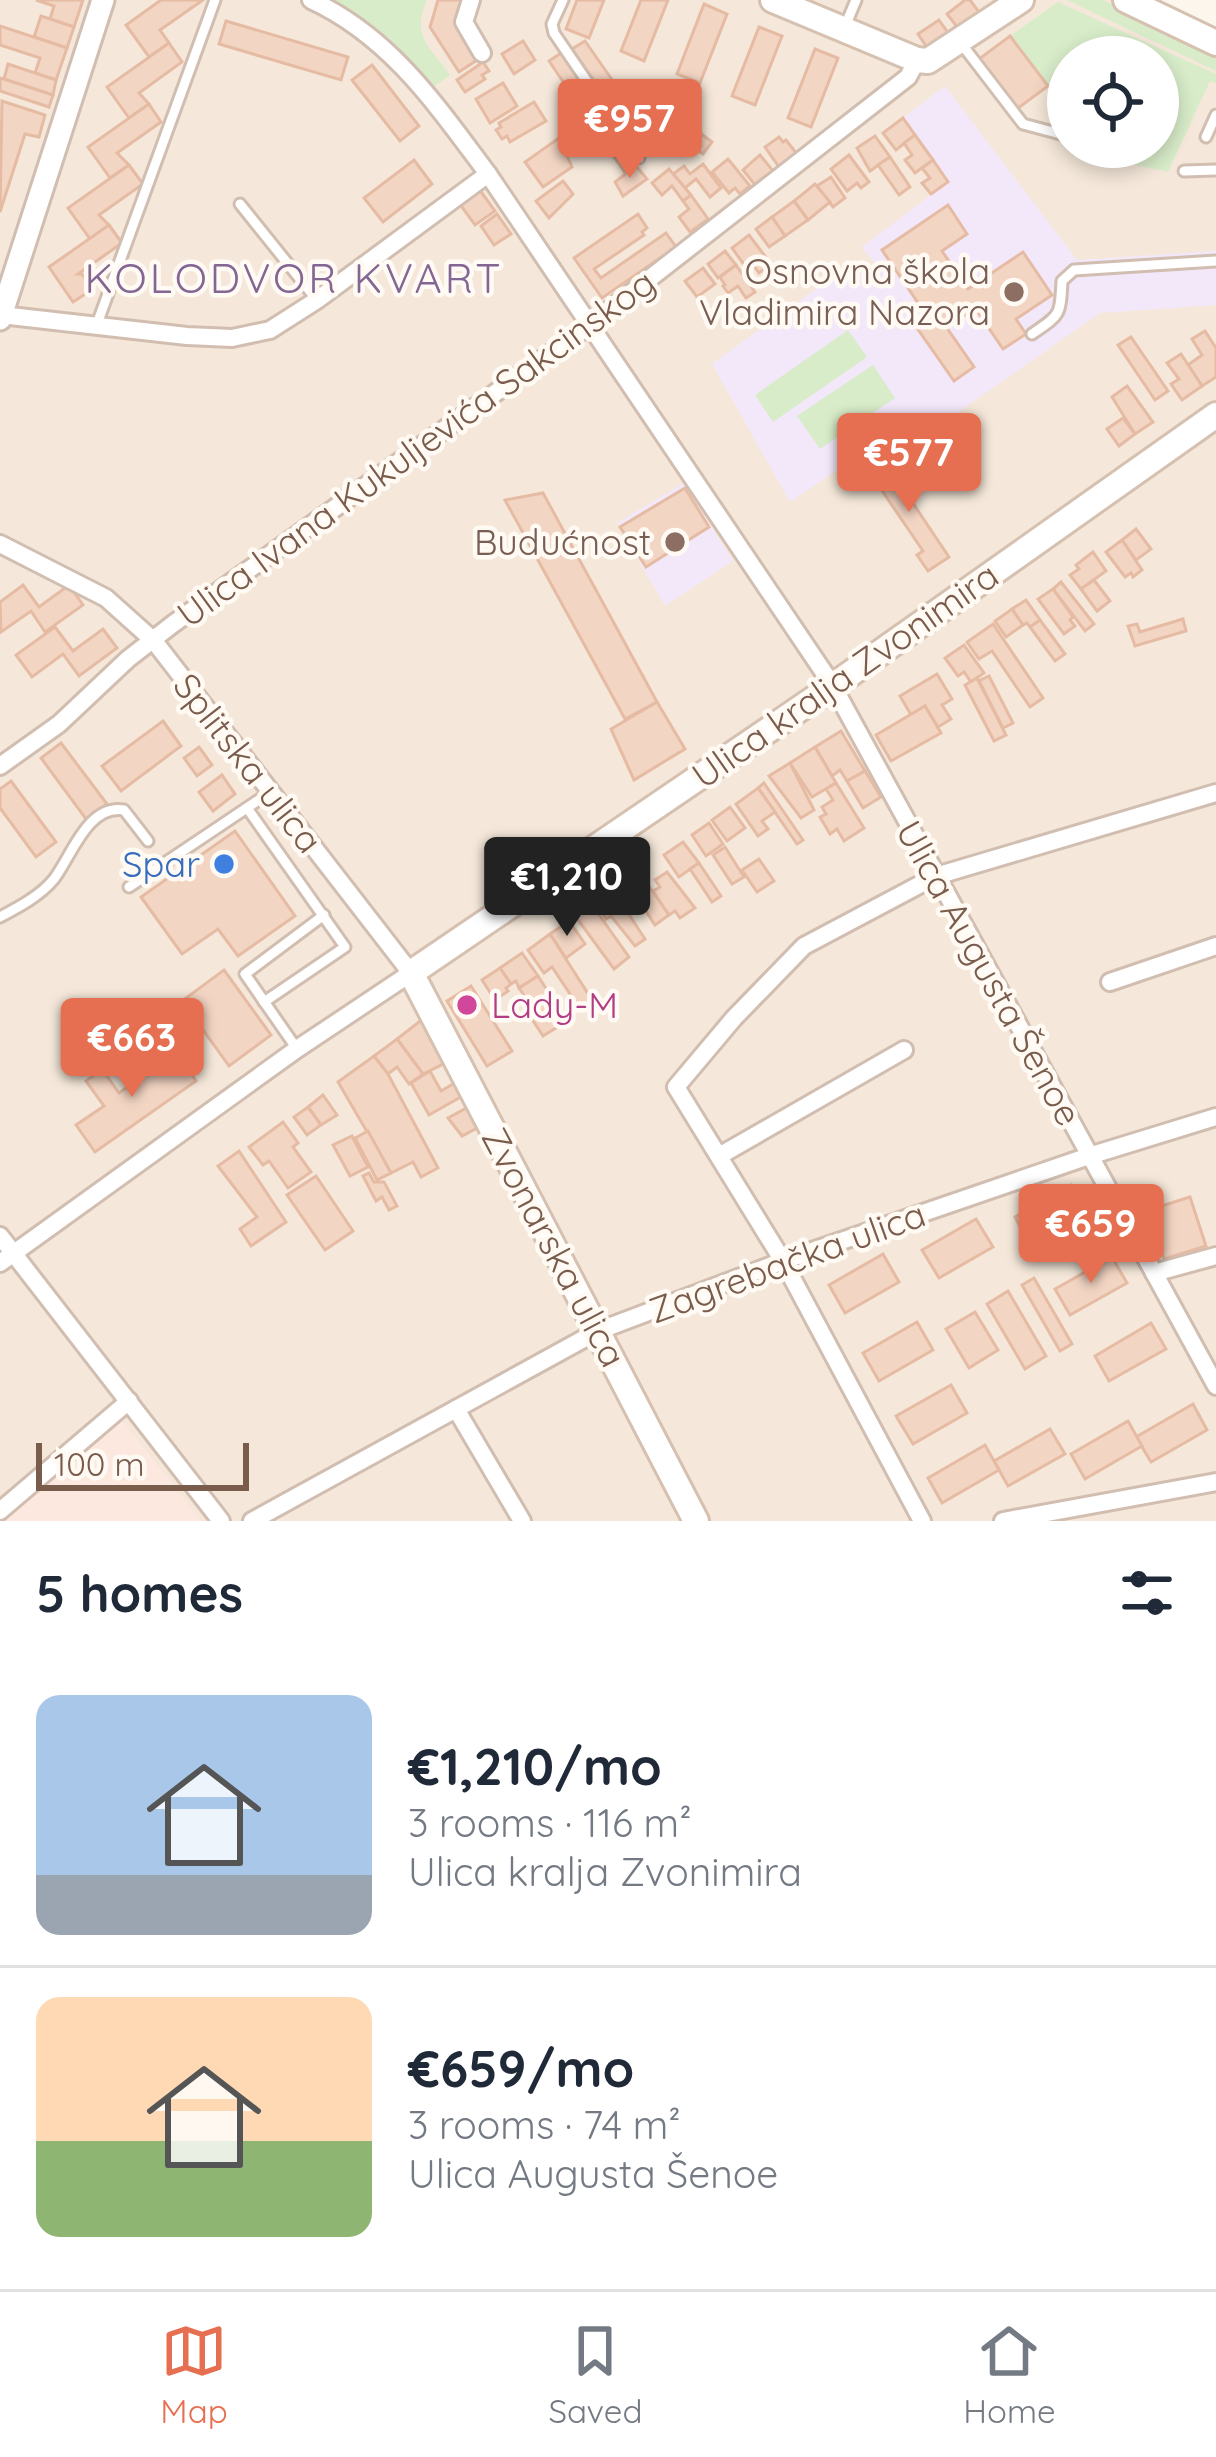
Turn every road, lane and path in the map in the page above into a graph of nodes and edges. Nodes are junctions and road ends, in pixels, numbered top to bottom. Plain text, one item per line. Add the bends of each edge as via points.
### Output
1 (103, 0) edge
2 (215, 0) edge
3 (311, 0) edge
4 (471, 0) edge
5 (563, 0) edge
6 (773, 0) edge
7 (856, 0) edge
8 (1021, 0) edge
9 (1126, 0) edge
10 (844, 29) junction
11 (960, 43) junction
12 (1216, 43) edge
13 (482, 53) dead end
14 (917, 60) junction
15 (1216, 115) edge
16 (1047, 130) edge
17 (1206, 137) dead end
18 (639, 158) dead end
19 (1216, 170) edge
20 (1184, 171) dead end
21 (488, 174) junction
22 (240, 204) dead end
23 (1216, 261) edge
24 (317, 300) junction
25 (1, 317) edge
26 (97, 324) junction
27 (590, 325) junction
28 (1032, 334) dead end
29 (1216, 415) edge
30 (0, 544) edge
31 (154, 641) junction
32 (833, 686) junction
33 (0, 766) edge
34 (269, 793) junction
35 (1216, 793) edge
36 (247, 808) junction
37 (148, 841) dead end
38 (936, 876) junction
39 (129, 887) dead end
40 (324, 915) junction
41 (0, 917) edge
42 (1216, 946) edge
43 (411, 973) junction
44 (1110, 982) dead end
45 (264, 1002) junction
46 (296, 1049) junction
47 (904, 1050) dead end
48 (1216, 1117) edge
49 (719, 1156) junction
50 (1089, 1156) junction
51 (0, 1235) edge
52 (1216, 1256) edge
53 (6, 1258) edge
54 (783, 1261) junction
55 (1154, 1273) junction
56 (598, 1331) junction
57 (1216, 1386) edge
58 (129, 1401) junction
59 (456, 1409) junction
60 (1216, 1482) edge
61 (0, 1511) edge
62 (220, 1521) edge
63 (252, 1521) edge
64 (522, 1521) edge
65 (696, 1521) edge
66 (922, 1521) edge
67 (1003, 1521) edge

1 - 25 street
2 - 26 lane
3 - 21 street, Ulica Augusta Šenoe via 404,66
4 - 13 street via 464,22
5 - 18 lane via 554,33
6 - 10 main road
7 - 10 lane
8 - 11 main road, Ulica Ivana Kukuljevića Sakcinskog
9 - 12 main road
10 - 14 main road
11 - 14 main road, Ulica Ivana Kukuljevića Sakcinskog
11 - 16 lane via 1023,124
14 - 27 street, Ulica Ivana Kukuljevića Sakcinskog via 908,77
15 - 17 lane
19 - 20 lane
21 - 24 street
21 - 27 street, Ulica Augusta Šenoe
22 - 24 lane
23 - 28 lane via 1074,269 1062,281 1058,316
24 - 26 street via 270,330 232,338
25 - 26 street
27 - 31 street, Ulica Ivana Kukuljevića Sakcinskog
27 - 32 street, Ulica Augusta Šenoe
29 - 32 main road, Ulica kralja Zvonimira
30 - 31 street, Splitska ulica via 106,598
31 - 33 street, Ulica Ivana Kukuljevića Sakcinskog
31 - 34 street, Splitska ulica
32 - 38 street, Ulica Augusta Šenoe
32 - 43 main road, Ulica kralja Zvonimira
34 - 36 lane
34 - 43 street, Splitska ulica
35 - 38 street
36 - 39 lane
36 - 40 lane
37 - 41 lane via 124,810 112,810 88,825 52,881
38 - 49 street via 804,946 676,1087
38 - 50 street, Ulica Augusta Šenoe
40 - 45 lane via 245,974
40 - 45 lane via 345,947
42 - 44 street
43 - 46 street, Ulica kralja Zvonimira
43 - 56 main road, Zvonarska ulica
45 - 46 lane
46 - 53 street, Ulica kralja Zvonimira
47 - 49 street
48 - 50 street, Zagrebačka ulica
49 - 54 street
50 - 54 street, Zagrebačka ulica
50 - 55 street, Ulica Augusta Šenoe
51 - 53 street
52 - 55 street
53 - 58 street
54 - 56 street, Zagrebačka ulica
54 - 66 street
55 - 57 street, Ulica Augusta Šenoe
56 - 59 street, Zagrebačka ulica
56 - 65 main road, Zvonarska ulica
58 - 61 street
58 - 62 street
59 - 63 street, Zagrebačka ulica
59 - 64 street
60 - 67 street

